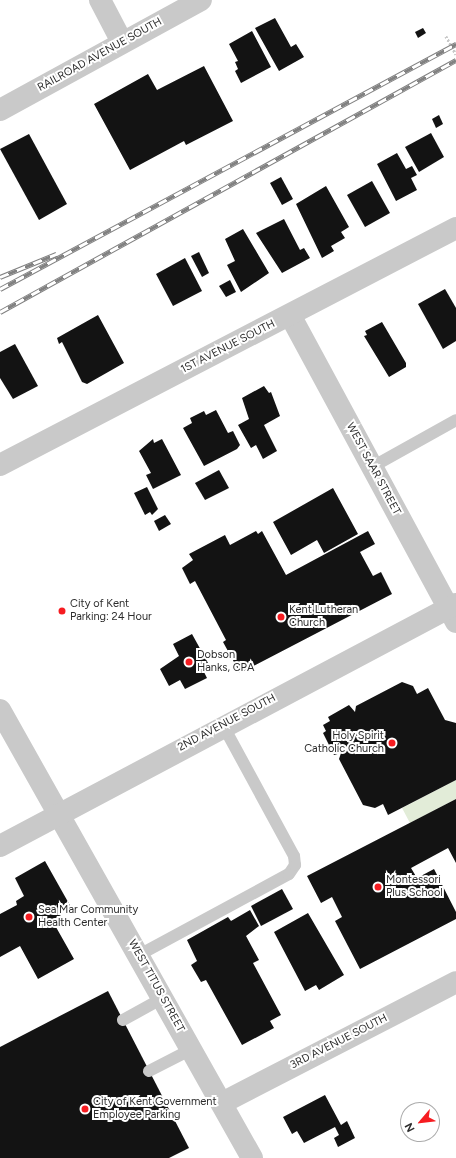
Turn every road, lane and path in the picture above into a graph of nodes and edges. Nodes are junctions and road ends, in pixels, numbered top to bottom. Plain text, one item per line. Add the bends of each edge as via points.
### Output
1 (100, 0) edge
2 (200, 0) edge
3 (446, 36) dead end
4 (122, 42) junction
5 (456, 54) edge
6 (0, 110) edge
7 (456, 228) edge
8 (290, 315) junction
9 (456, 420) edge
10 (0, 465) edge
11 (372, 467) junction
12 (453, 611) edge
13 (0, 710) edge
14 (223, 725) junction
15 (60, 814) junction
16 (0, 846) edge
17 (139, 955) junction
18 (456, 982) edge
19 (164, 998) junction
20 (123, 1020) dead end
21 (192, 1049) junction
22 (150, 1071) dead end
23 (222, 1103) junction
24 (252, 1158) edge

1 - 4 street
2 - 4 street, RAILROAD AVENUE SOUTH
3 - 5 path
4 - 6 street, RAILROAD AVENUE SOUTH
7 - 8 street, 1ST AVENUE SOUTH
8 - 10 street, 1ST AVENUE SOUTH
8 - 11 street, WEST SAAR STREET
9 - 11 lane
11 - 12 street, WEST SAAR STREET
12 - 14 street, 2ND AVENUE SOUTH
13 - 15 street, WEST TITUS STREET
14 - 15 street, 2ND AVENUE SOUTH
14 - 17 lane via 294,856 295,865 289,874
15 - 16 street, 2ND AVENUE SOUTH
15 - 17 street, WEST TITUS STREET
17 - 19 street, WEST TITUS STREET
18 - 23 street, 3RD AVENUE SOUTH
19 - 20 lane
19 - 21 street, WEST TITUS STREET
21 - 22 lane
21 - 23 street, WEST TITUS STREET
23 - 24 street, WEST TITUS STREET

